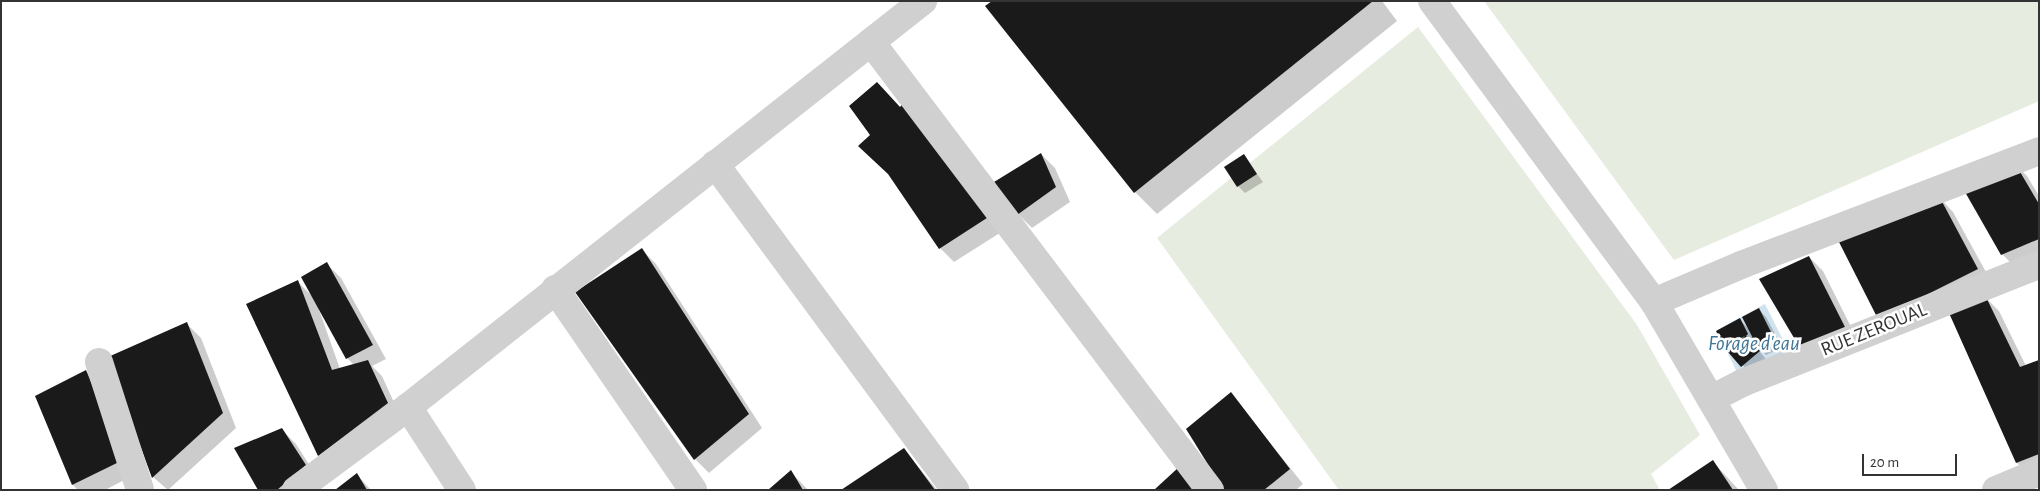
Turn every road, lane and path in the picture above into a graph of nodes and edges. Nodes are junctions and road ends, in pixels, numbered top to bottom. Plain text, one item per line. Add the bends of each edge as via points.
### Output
1 (923, 1) edge
2 (1432, 1) edge
3 (872, 42) junction
4 (2039, 151) edge
5 (715, 164) junction
6 (2039, 265) edge
7 (555, 289) junction
8 (1654, 302) junction
9 (98, 362) dead end
10 (1711, 399) junction
11 (408, 407) junction
12 (2039, 472) edge
13 (140, 490) edge
14 (296, 490) edge
15 (462, 490) edge
16 (693, 490) edge
17 (955, 490) edge
18 (1210, 490) edge
19 (1764, 490) edge
20 (1996, 490) edge

1 - 3 street
2 - 8 street
3 - 5 street
3 - 18 street
4 - 8 street via 1741,265
5 - 7 street
5 - 17 street
6 - 10 street, RUE ZEROUAL via 1742,383
7 - 11 street
7 - 16 street
8 - 10 street
9 - 13 street
10 - 19 street
11 - 14 street
11 - 15 street
12 - 20 street

